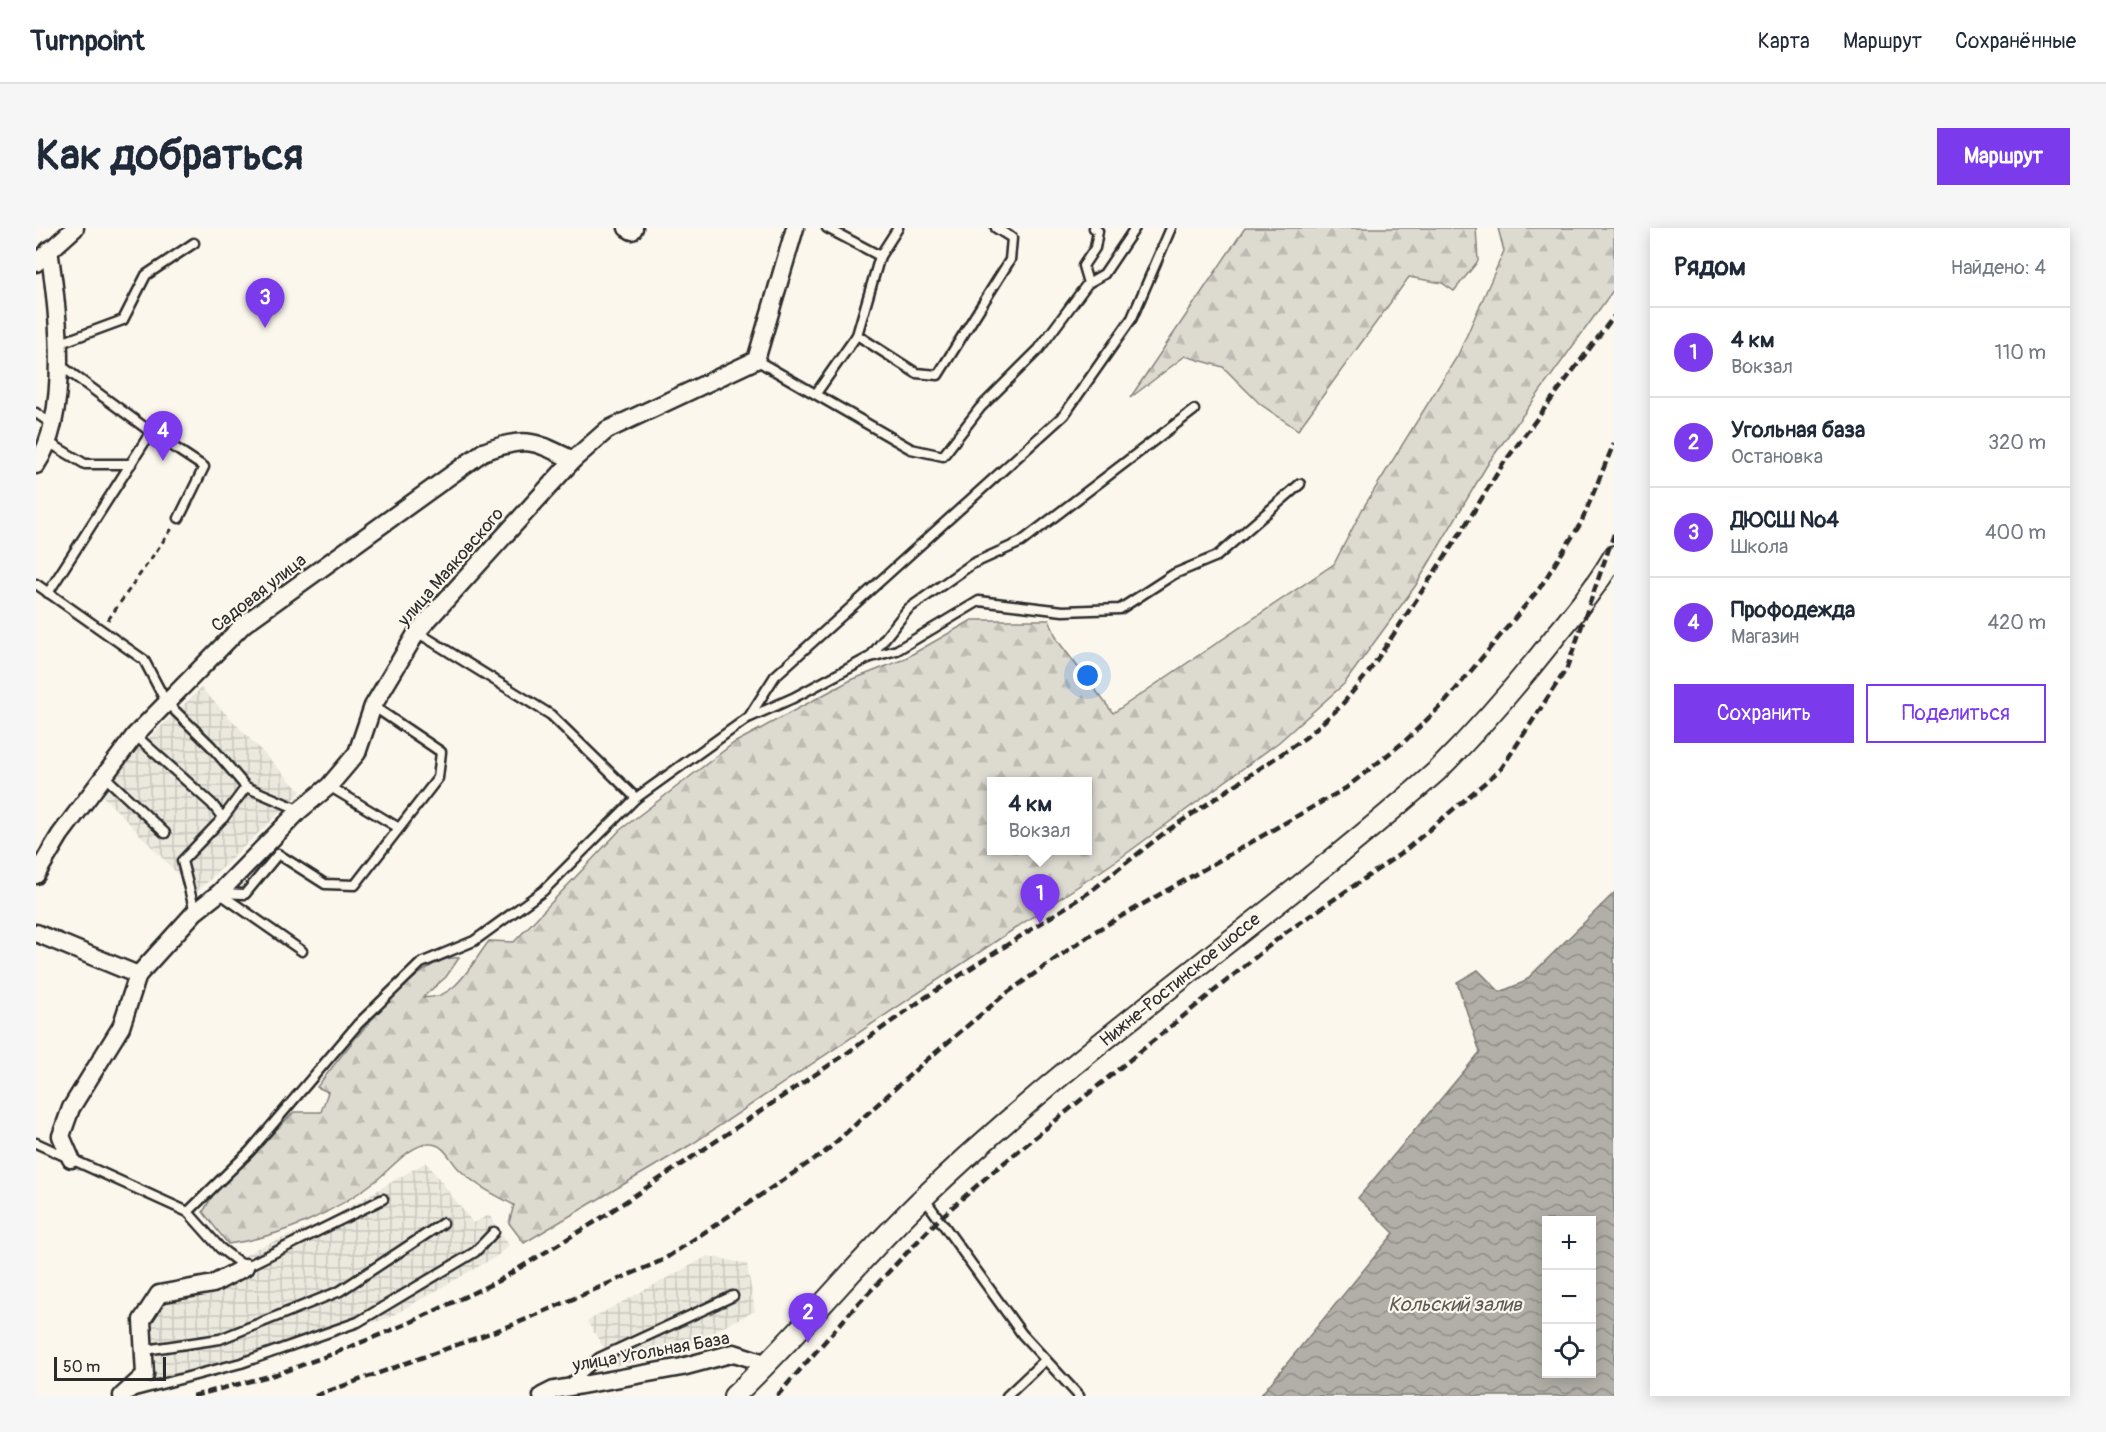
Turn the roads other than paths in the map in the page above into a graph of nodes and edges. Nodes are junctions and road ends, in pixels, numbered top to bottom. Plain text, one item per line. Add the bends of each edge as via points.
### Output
1 (75, 228) edge
2 (627, 228) edge
3 (634, 228) edge
4 (827, 228) edge
5 (898, 228) edge
6 (996, 228) edge
7 (1094, 228) edge
8 (1135, 228) edge
9 (1171, 228) edge
10 (792, 229) edge
11 (195, 243) dead end
12 (49, 250) junction
13 (880, 256) junction
14 (36, 263) edge
15 (1088, 283) junction
16 (857, 335) junction
17 (58, 344) junction
18 (756, 360) junction
19 (59, 365) junction
20 (817, 392) junction
21 (1194, 410) dead end
22 (36, 413) edge
23 (52, 424) junction
24 (151, 432) junction
25 (48, 442) junction
26 (573, 460) junction
27 (131, 464) junction
28 (36, 465) edge
29 (1300, 484) dead end
30 (179, 518) road end
31 (1614, 556) edge
32 (36, 584) edge
33 (48, 593) junction
34 (417, 632) junction
35 (870, 657) junction
36 (166, 702) junction
37 (373, 706) junction
38 (749, 717) junction
39 (135, 735) junction
40 (103, 775) junction
41 (329, 786) junction
42 (246, 787) junction
43 (636, 798) junction
44 (300, 810) junction
45 (223, 818) junction
46 (399, 828) junction
47 (165, 833) dead end
48 (36, 875) edge
49 (219, 893) junction
50 (195, 912) junction
51 (36, 933) edge
52 (302, 951) dead end
53 (138, 975) junction
54 (36, 1143) edge
55 (71, 1160) junction
56 (924, 1197) junction
57 (383, 1199) dead end
58 (188, 1212) junction
59 (443, 1223) dead end
60 (494, 1232) dead end
61 (245, 1267) junction
62 (733, 1296) dead end
63 (145, 1350) junction
64 (1044, 1361) junction
65 (768, 1364) junction
66 (564, 1388) junction
67 (124, 1395) edge
68 (542, 1396) edge
69 (735, 1396) edge
70 (1008, 1396) edge
71 (1079, 1396) edge

1 - 12 street
2 - 3 street
4 - 13 lane
5 - 13 lane
6 - 16 lane via 1012,238 1010,260 938,375 916,373
7 - 15 lane via 1098,231 1095,248 1083,266
8 - 15 lane via 1104,274
9 - 38 lane via 1132,318 1064,415 775,676
10 - 18 street
11 - 17 lane via 146,275 123,320
12 - 14 street
12 - 17 street
13 - 16 lane
15 - 20 lane via 1039,349 980,408 943,456 912,449
16 - 20 lane
17 - 19 street
18 - 20 lane
18 - 26 street, улица Маяковского via 607,430
19 - 23 street
19 - 24 lane
21 - 35 lane via 1021,542 972,564 908,609
22 - 23 lane
23 - 25 street
24 - 27 lane
24 - 30 lane via 204,467
25 - 27 lane via 85,464
25 - 28 street
26 - 34 street, улица Маяковского
26 - 36 street, Садовая улица via 541,444 514,441 483,452 244,624
27 - 33 lane
29 - 35 lane via 1217,556 1174,574 1120,609 1063,611 979,602 897,650
31 - 56 street, Нижне-Ростинское шоссе via 1598,583 1522,678 1437,771 1051,1086
32 - 33 lane
33 - 36 lane via 144,660
34 - 37 street, улица Маяковского
34 - 43 lane via 551,714
35 - 38 lane
36 - 39 street, Садовая улица
36 - 42 lane
37 - 41 street, улица Маяковского via 357,753
37 - 46 lane via 441,752 438,778
38 - 43 lane
39 - 40 street, Садовая улица
39 - 45 lane
40 - 47 lane
40 - 48 street, Садовая улица
41 - 44 street, улица Маяковского
41 - 46 lane
42 - 44 lane
42 - 45 lane
43 - 58 lane via 543,891 474,940 421,963 358,1024 250,1151
44 - 49 street, улица Маяковского
45 - 50 lane via 182,861
46 - 49 lane via 355,885 325,884 278,854 245,894
49 - 50 street, улица Маяковского
49 - 52 lane
50 - 53 street, улица Маяковского
51 - 53 street
53 - 55 street, улица Маяковского via 121,1027 71,1108 61,1136
54 - 55 lane
55 - 58 lane
56 - 64 lane
56 - 65 street, Нижне-Ростинское шоссе
57 - 61 lane
58 - 61 lane via 220,1248
59 - 63 lane via 340,1292 220,1339
60 - 67 lane via 475,1252 358,1322 241,1363
61 - 63 street via 213,1284 159,1294 142,1320
62 - 66 lane via 599,1358
63 - 67 street via 145,1375
64 - 70 lane
64 - 71 lane
65 - 66 street, улица Угольная База via 734,1353 682,1367
65 - 69 street, Нижне-Ростинское шоссе
66 - 68 street, улица Угольная База

